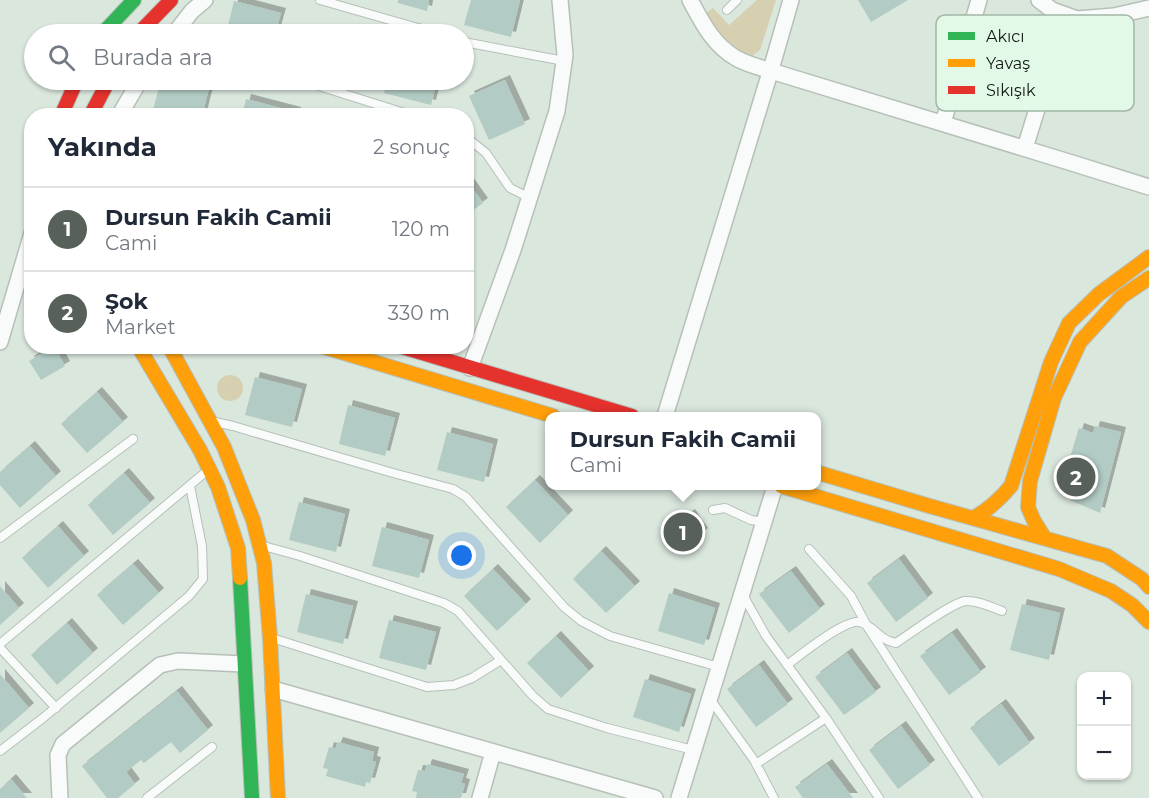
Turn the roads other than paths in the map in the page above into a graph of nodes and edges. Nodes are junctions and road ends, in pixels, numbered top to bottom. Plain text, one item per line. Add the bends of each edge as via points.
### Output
1 (134, 0) edge
2 (171, 0) edge
3 (205, 0) edge
4 (320, 0) edge
5 (560, 0) edge
6 (690, 0) edge
7 (737, 0) edge
8 (791, 0) edge
9 (979, 0) edge
10 (1039, 0) edge
11 (1149, 8) edge
12 (727, 10) dead end
13 (975, 15) edge
14 (1066, 15) edge
15 (1118, 15) edge
16 (111, 24) edge
17 (148, 24) edge
18 (182, 24) edge
19 (404, 24) edge
20 (474, 44) edge
21 (564, 61) junction
22 (771, 71) junction
23 (73, 90) edge
24 (104, 90) edge
25 (134, 90) edge
26 (332, 90) edge
27 (65, 108) edge
28 (94, 108) edge
29 (124, 108) edge
30 (389, 108) edge
31 (947, 111) edge
32 (1036, 111) edge
33 (943, 123) junction
34 (474, 143) edge
35 (1025, 148) junction
36 (1149, 187) edge
37 (530, 198) junction
38 (1149, 257) edge
39 (24, 260) edge
40 (1149, 278) edge
41 (474, 341) edge
42 (0, 342) edge
43 (143, 354) edge
44 (176, 354) edge
45 (347, 354) edge
46 (425, 354) edge
47 (471, 354) edge
48 (470, 368) junction
49 (615, 412) edge
50 (666, 412) edge
51 (545, 415) edge
52 (210, 422) junction
53 (133, 439) dead end
54 (209, 469) junction
55 (821, 473) edge
56 (190, 486) junction
57 (774, 490) edge
58 (794, 490) edge
59 (712, 510) dead end
60 (973, 518) junction
61 (764, 522) junction
62 (1044, 537) junction
63 (0, 538) edge
64 (259, 545) junction
65 (809, 549) dead end
66 (1149, 587) edge
67 (742, 593) junction
68 (1002, 611) dead end
69 (1149, 622) edge
70 (867, 626) junction
71 (270, 638) junction
72 (0, 646) edge
73 (501, 660) junction
74 (244, 664) junction
75 (787, 665) junction
76 (719, 667) junction
77 (273, 689) junction
78 (709, 699) junction
79 (56, 708) junction
80 (825, 718) junction
81 (212, 747) dead end
82 (693, 750) junction
83 (0, 751) edge
84 (493, 752) junction
85 (756, 764) junction
86 (60, 798) edge
87 (147, 798) edge
88 (252, 798) edge
89 (278, 798) edge
90 (480, 798) edge
91 (655, 798) edge
92 (679, 798) edge
93 (774, 798) edge
94 (879, 798) edge
95 (978, 798) edge

1 - 16 street
2 - 17 street
3 - 18 street
4 - 19 lane
5 - 21 street
6 - 22 street via 719,46 737,59
7 - 12 lane
8 - 22 street
9 - 13 street
10 - 14 street
11 - 15 street
20 - 21 lane
21 - 37 street via 556,111
22 - 33 street
22 - 50 street
23 - 27 street
24 - 28 street
25 - 29 street
26 - 30 lane
31 - 33 street
32 - 35 street
33 - 35 street
34 - 37 lane via 486,153 510,188
35 - 36 street
37 - 41 street via 513,250
38 - 60 street via 1099,294 1069,323 1051,362 1011,486
39 - 42 street
40 - 62 street via 1121,297 1080,342 1054,398 1030,481 1028,507
43 - 54 street
44 - 52 street
45 - 51 street
46 - 48 street
47 - 48 street
48 - 49 street
52 - 64 street via 228,457
52 - 76 lane via 453,489 466,497 581,621 610,636
53 - 63 lane
54 - 56 lane
54 - 74 street via 238,548
55 - 60 street
56 - 72 lane
56 - 79 lane via 204,579
57 - 61 street
58 - 69 street via 1059,569 1111,591
59 - 61 lane via 725,508
60 - 62 street
61 - 67 street
62 - 66 street via 1107,555
64 - 71 street
64 - 73 lane via 444,603 458,611
65 - 70 lane via 851,596
67 - 75 lane
67 - 76 street
68 - 70 lane via 963,601 896,644
70 - 75 lane via 849,623
70 - 95 lane
71 - 73 lane via 427,687 454,686
71 - 77 street
72 - 79 lane
73 - 82 lane via 548,709
74 - 86 street via 178,661 160,665 63,744 58,755
74 - 88 street
75 - 80 lane
76 - 78 street
77 - 84 street
77 - 89 street
78 - 82 street
78 - 85 lane
79 - 83 lane
80 - 85 lane
80 - 94 lane
81 - 87 lane
82 - 92 street
84 - 90 street
84 - 91 street
85 - 93 lane

